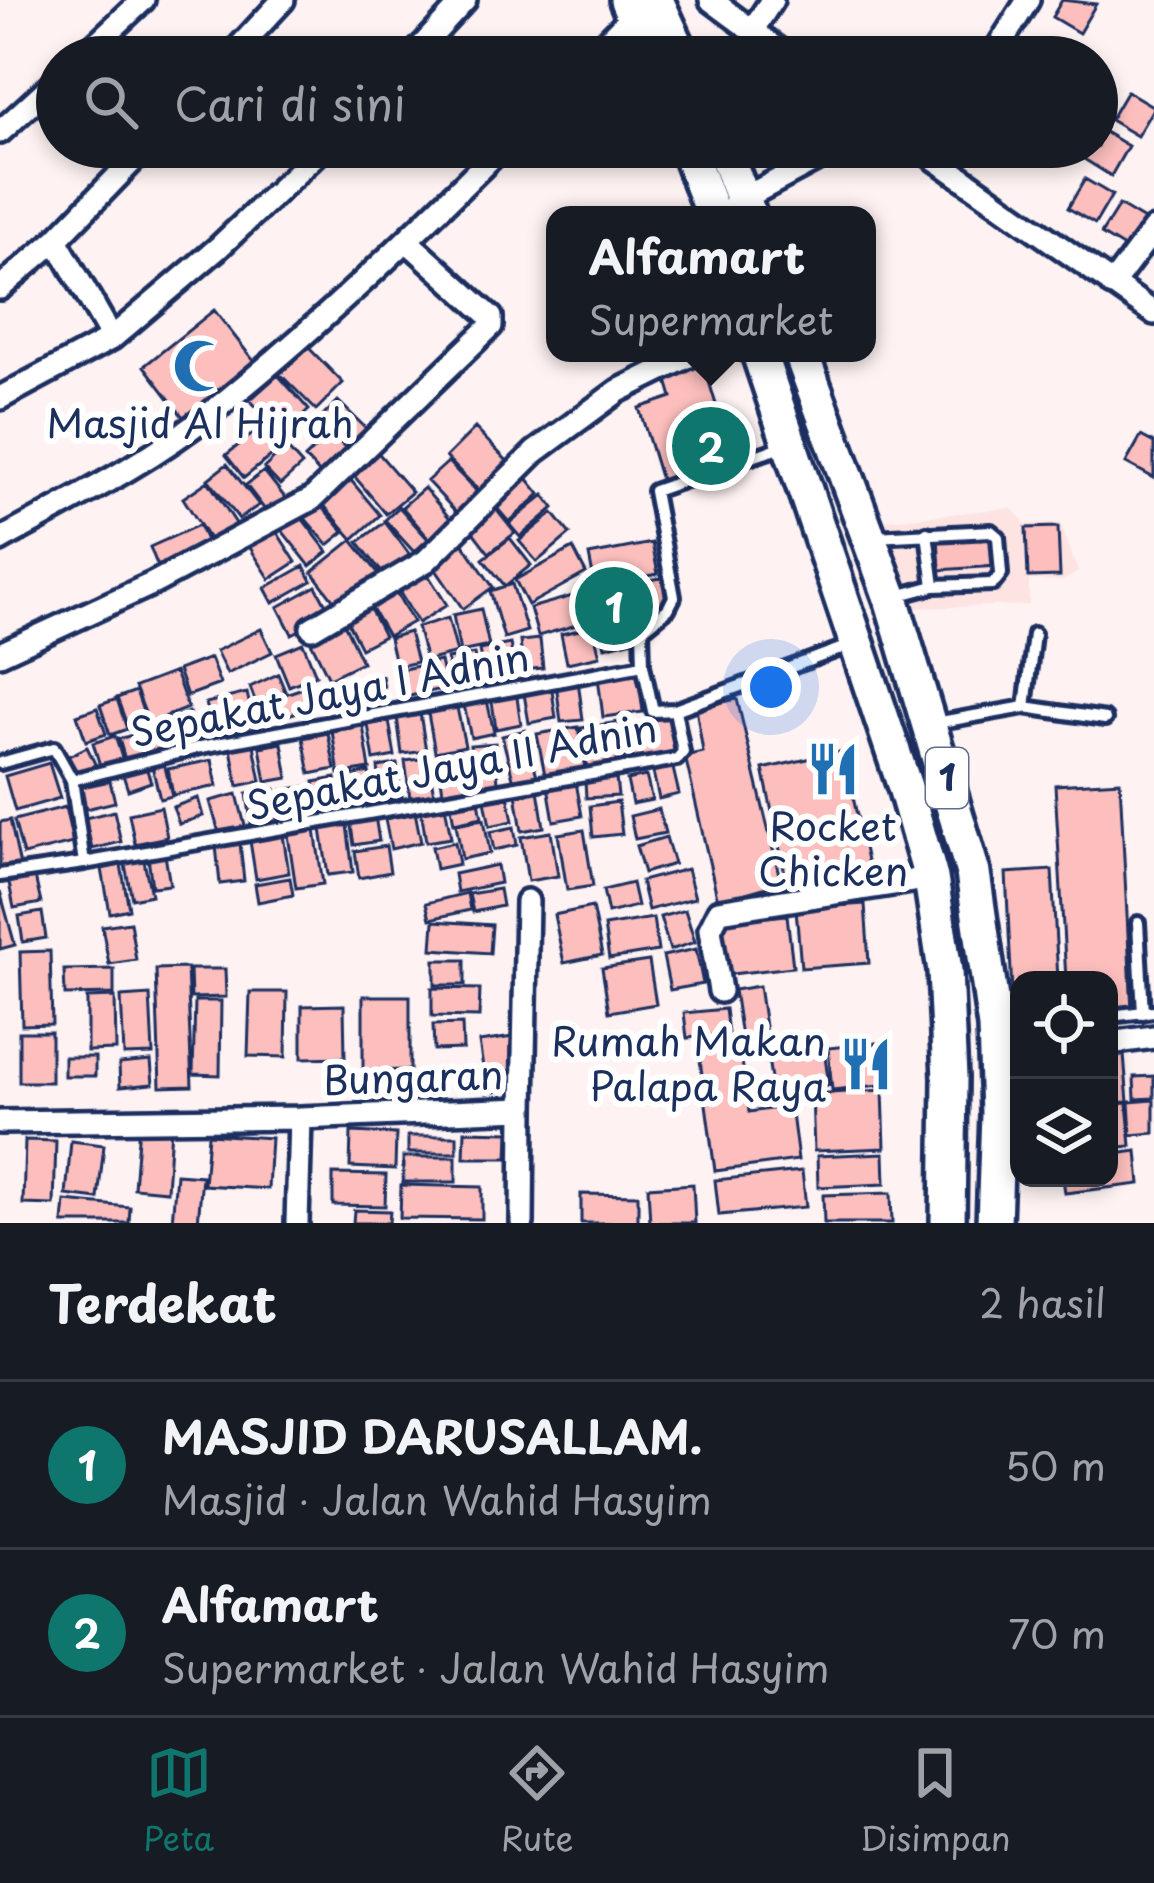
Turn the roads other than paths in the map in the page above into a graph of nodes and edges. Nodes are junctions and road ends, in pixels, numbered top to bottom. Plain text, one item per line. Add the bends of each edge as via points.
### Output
1 (143, 0) edge
2 (283, 0) edge
3 (465, 0) edge
4 (711, 0) edge
5 (772, 0) edge
6 (1028, 0) edge
7 (639, 5) edge
8 (752, 32) junction
9 (104, 36) edge
10 (250, 36) edge
11 (432, 36) edge
12 (610, 36) edge
13 (646, 36) edge
14 (665, 36) edge
15 (758, 36) edge
16 (1005, 36) edge
17 (36, 100) edge
18 (0, 133) edge
19 (126, 168) edge
20 (302, 168) edge
21 (481, 168) edge
22 (701, 168) edge
23 (725, 168) edge
24 (804, 168) edge
25 (953, 168) edge
26 (726, 206) edge
27 (729, 206) edge
28 (738, 206) edge
29 (1154, 229) edge
30 (56, 240) junction
31 (407, 242) junction
32 (1112, 285) junction
33 (0, 288) edge
34 (1154, 313) edge
35 (112, 338) junction
36 (677, 362) edge
37 (762, 362) edge
38 (804, 362) edge
39 (0, 398) edge
40 (790, 443) junction
41 (927, 533) junction
42 (871, 537) junction
43 (0, 540) edge
44 (934, 586) junction
45 (891, 598) junction
46 (312, 628) dead end
47 (1034, 634) dead end
48 (857, 642) junction
49 (0, 654) edge
50 (643, 664) junction
51 (1024, 707) junction
52 (675, 710) junction
53 (1105, 718) dead end
54 (932, 724) junction
55 (0, 763) edge
56 (72, 780) junction
57 (83, 863) junction
58 (0, 875) edge
59 (931, 878) junction
60 (527, 902) dead end
61 (1138, 923) dead end
62 (720, 991) dead end
63 (1148, 1012) edge
64 (1118, 1015) edge
65 (1154, 1037) edge
66 (1007, 1041) edge
67 (1118, 1042) edge
68 (523, 1109) junction
69 (299, 1118) junction
70 (0, 1122) edge
71 (297, 1223) edge
72 (522, 1223) edge
73 (948, 1223) edge
74 (994, 1223) edge

1 - 9 street
2 - 10 street
3 - 11 street
4 - 8 street
5 - 8 street
6 - 16 street
7 - 12 street
7 - 13 highway
7 - 14 highway
8 - 15 street
17 - 18 street
19 - 30 street
20 - 35 street
21 - 31 street
22 - 26 highway
23 - 27 highway
24 - 28 street
25 - 32 street
29 - 32 street
30 - 33 street
30 - 35 street
31 - 43 street via 209,415
31 - 49 street via 491,317 491,326 312,499
32 - 34 street
35 - 39 street
36 - 46 street via 618,391 536,452 426,561
37 - 40 highway, 1
38 - 42 highway, 1
40 - 48 highway, 1
40 - 50 lane via 654,491 674,597 643,630
41 - 42 lane
41 - 44 lane
41 - 44 lane via 991,531 1000,541 1001,574 993,584
42 - 45 highway, 1
44 - 45 lane
45 - 54 highway, 1
47 - 51 lane
48 - 52 lane, Sepakat Jaya II Adnin
48 - 59 highway, 1
50 - 52 lane via 653,711
50 - 56 lane, Sepakat Jaya I Adnin via 201,747
51 - 53 lane
51 - 54 lane
52 - 57 lane, Sepakat Jaya II Adnin via 683,752 677,759
54 - 66 highway, 1 via 974,873
55 - 56 lane via 54,748
56 - 57 lane
57 - 58 lane
59 - 62 street via 719,911 710,929
59 - 73 highway, 1 via 945,971
60 - 68 street
61 - 63 lane
63 - 64 lane
65 - 67 street
66 - 74 highway, 1
68 - 69 street, Bungaran
68 - 72 street, Bungaran
69 - 70 street
69 - 71 street, Bungaran

